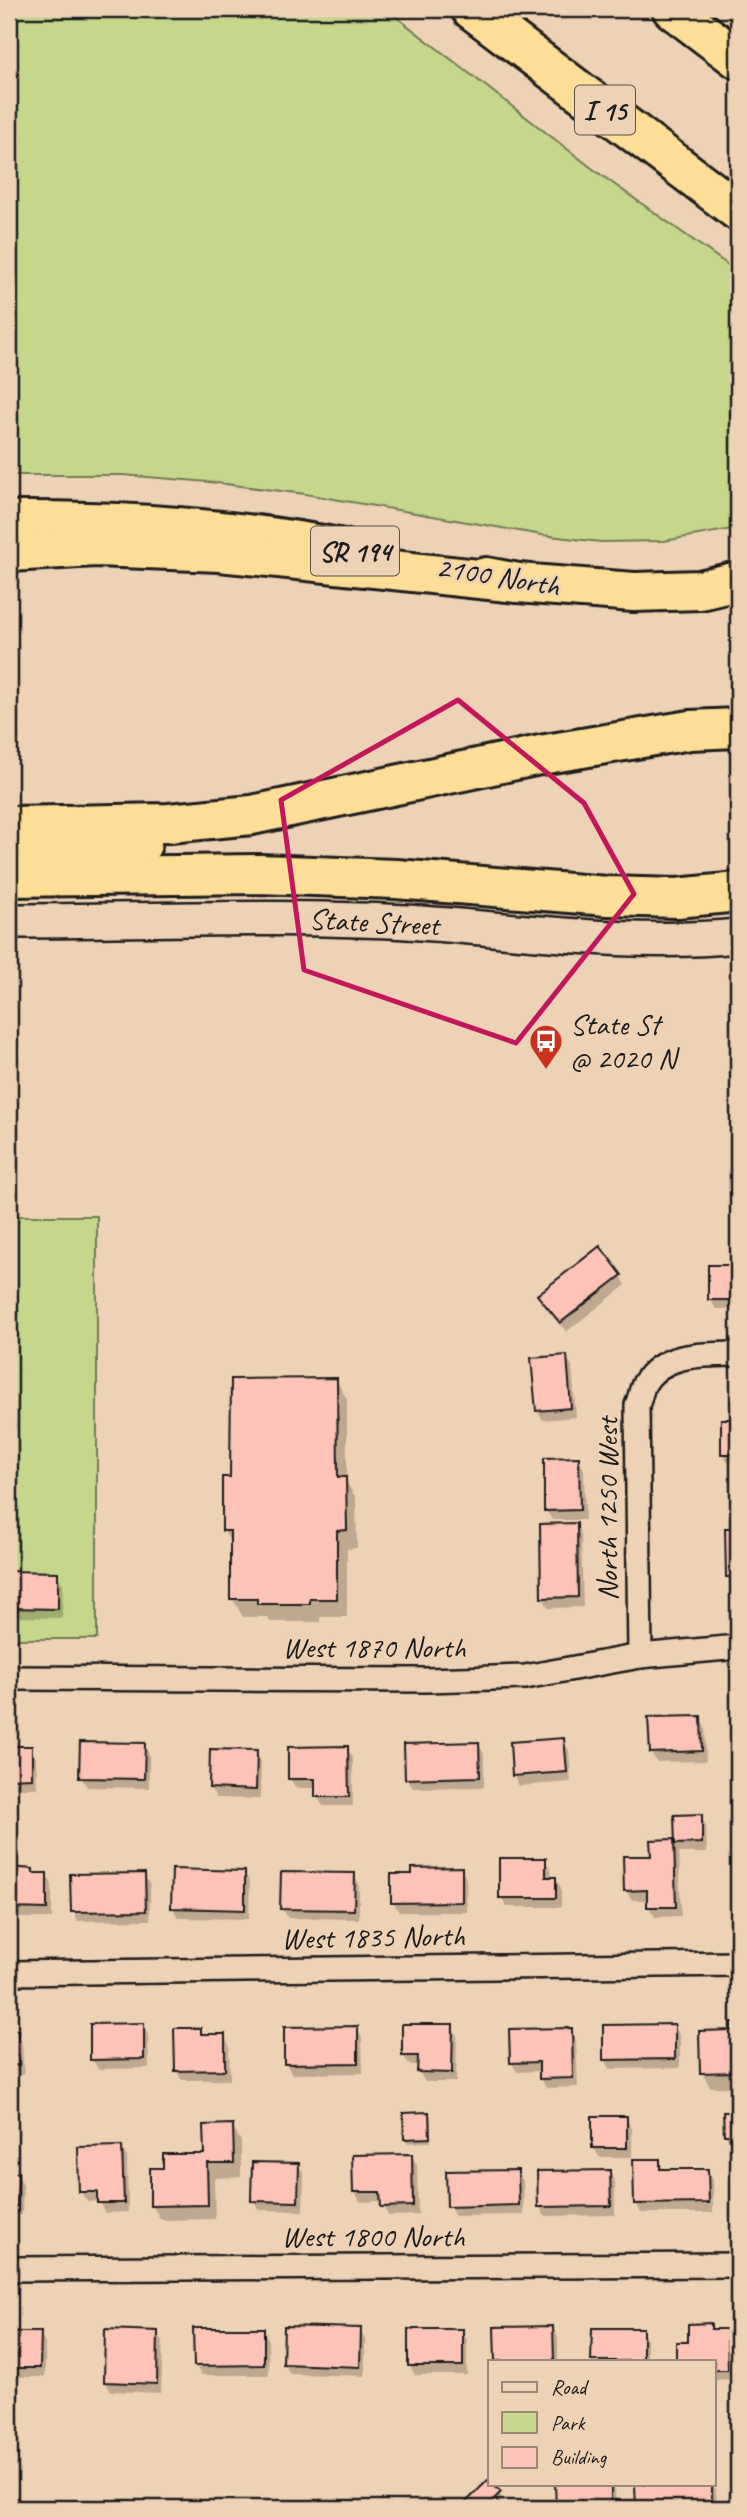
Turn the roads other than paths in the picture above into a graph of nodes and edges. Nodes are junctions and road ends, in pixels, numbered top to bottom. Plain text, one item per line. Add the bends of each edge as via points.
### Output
1 (471, 9) edge
2 (672, 9) edge
3 (738, 59) edge
4 (738, 211) edge
5 (9, 521) edge
6 (9, 552) edge
7 (738, 581) edge
8 (519, 583) junction
9 (700, 590) junction
10 (738, 595) edge
11 (738, 728) edge
12 (252, 815) junction
13 (9, 826) edge
14 (9, 856) edge
15 (9, 877) edge
16 (738, 892) edge
17 (9, 920) edge
18 (738, 936) edge
19 (738, 1354) edge
20 (738, 1647) edge
21 (640, 1656) junction
22 (9, 1678) edge
23 (738, 1964) edge
24 (9, 1973) edge
25 (738, 2265) edge
26 (9, 2269) edge

1 - 4 highway, I 15
2 - 3 highway
5 - 8 highway, 2100 North / SR 194 via 150,523 227,530
6 - 8 highway via 96,547 220,552
7 - 9 highway, 2100 North / SR 194
8 - 9 highway, 2100 North / SR 194 via 635,592
9 - 10 main road
11 - 12 highway via 690,730 540,755
12 - 13 highway via 169,823
12 - 14 highway via 201,834 98,851
15 - 16 highway via 259,874 677,898
17 - 18 main road, State Street via 296,918 408,922 601,939
19 - 21 street, North 1250 West via 678,1358 658,1368 644,1385 638,1405
20 - 21 street, West 1870 North
21 - 22 street, West 1870 North via 525,1676 426,1680
23 - 24 street, West 1835 North
25 - 26 street, West 1800 North

